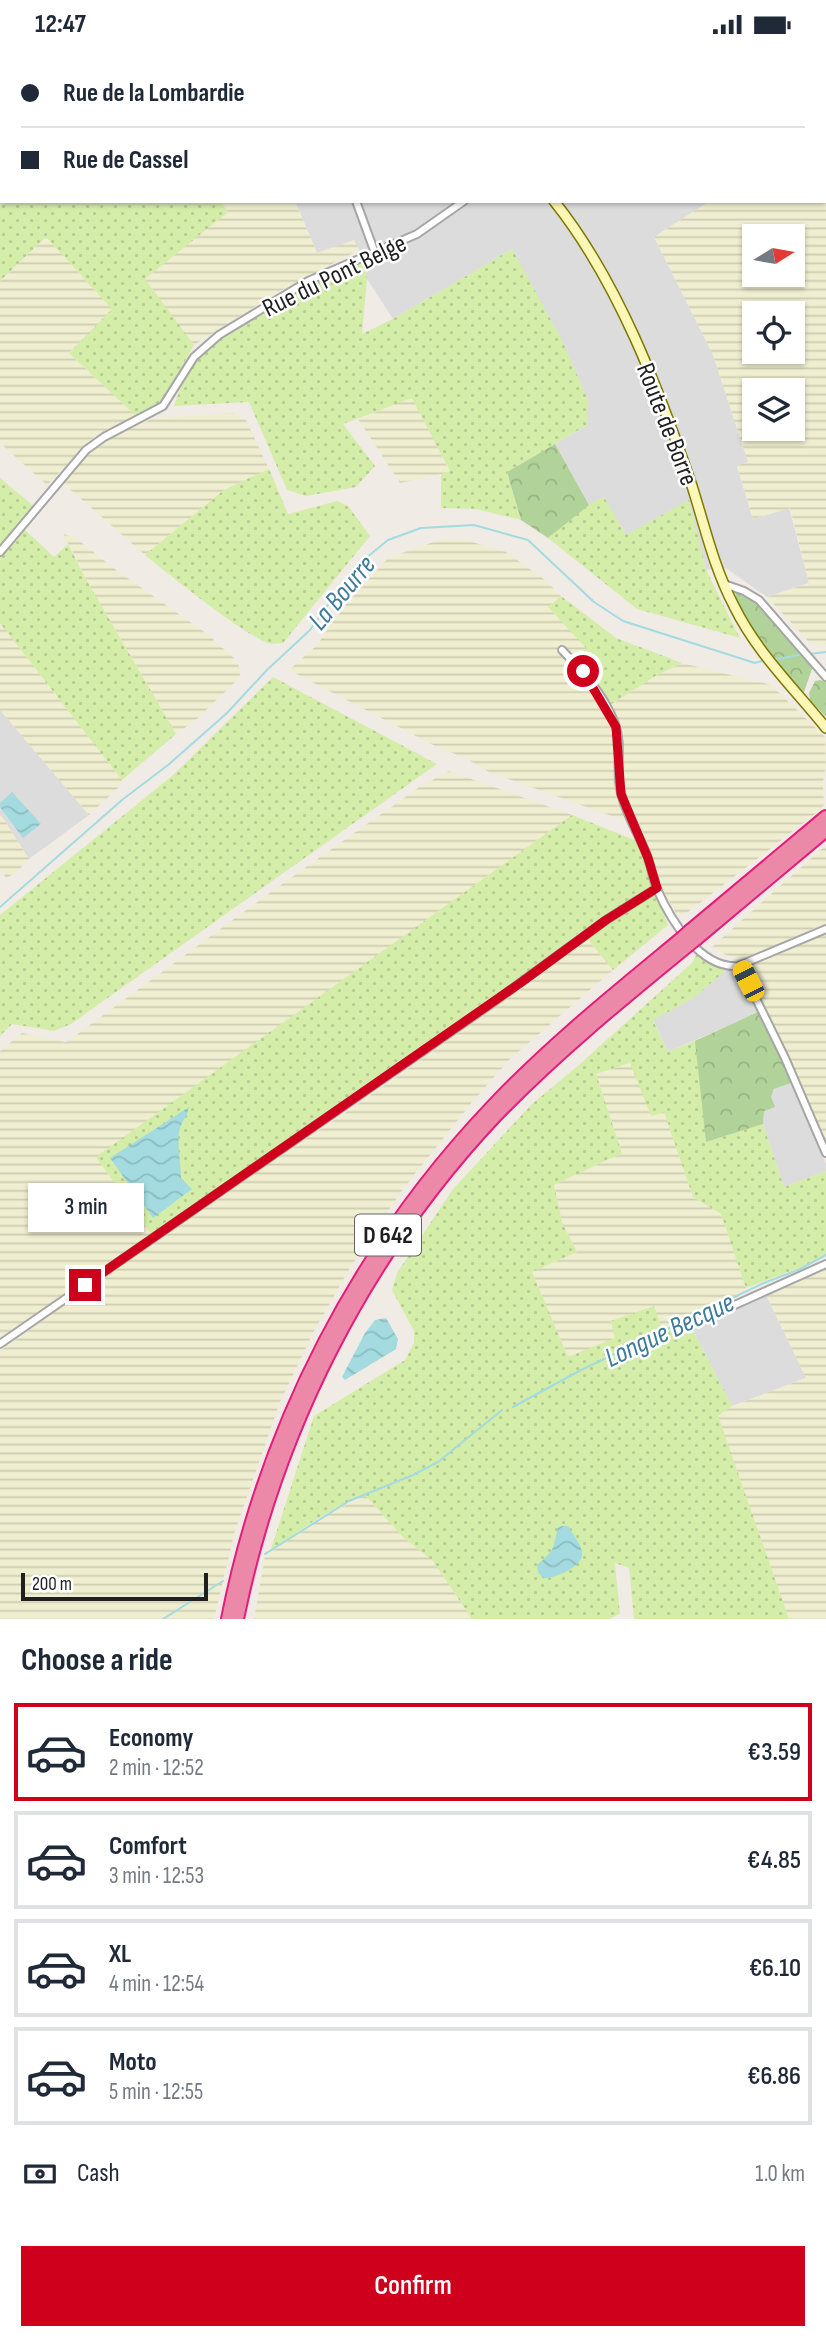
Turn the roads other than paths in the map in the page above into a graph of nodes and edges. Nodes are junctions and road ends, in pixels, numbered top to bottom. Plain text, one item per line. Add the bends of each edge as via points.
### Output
1 (357, 203) edge
2 (461, 203) edge
3 (556, 203) edge
4 (375, 253) junction
5 (0, 552) edge
6 (724, 585) junction
7 (562, 650) dead end
8 (826, 677) edge
9 (811, 709) junction
10 (826, 722) edge
11 (826, 728) edge
12 (826, 817) edge
13 (826, 830) edge
14 (657, 888) junction
15 (826, 929) edge
16 (689, 938) junction
17 (740, 966) junction
18 (826, 1153) edge
19 (826, 1264) edge
20 (728, 1308) dead end
21 (0, 1344) edge
22 (228, 1619) edge
23 (237, 1619) edge

1 - 4 street
2 - 4 street, Rue du Pont Belge via 423,231
3 - 6 main road, Route de Borre via 596,264 643,357
4 - 5 street, Rue du Pont Belge via 301,284 210,341 191,361 166,403 90,446
6 - 8 street via 759,600
6 - 9 main road, Route de Borre via 767,659
7 - 14 street via 590,681 614,722 621,794
9 - 10 main road
9 - 11 main road
12 - 16 highway, D 642
13 - 16 highway, D 642
14 - 17 street via 698,951
14 - 21 street
15 - 17 street
16 - 22 highway, D 642 via 566,1036 512,1086 439,1168 381,1246 331,1330 285,1429 249,1533
16 - 23 highway, D 642 via 512,1099 455,1162 397,1239 345,1322 302,1409 264,1512
17 - 18 street
19 - 20 street

